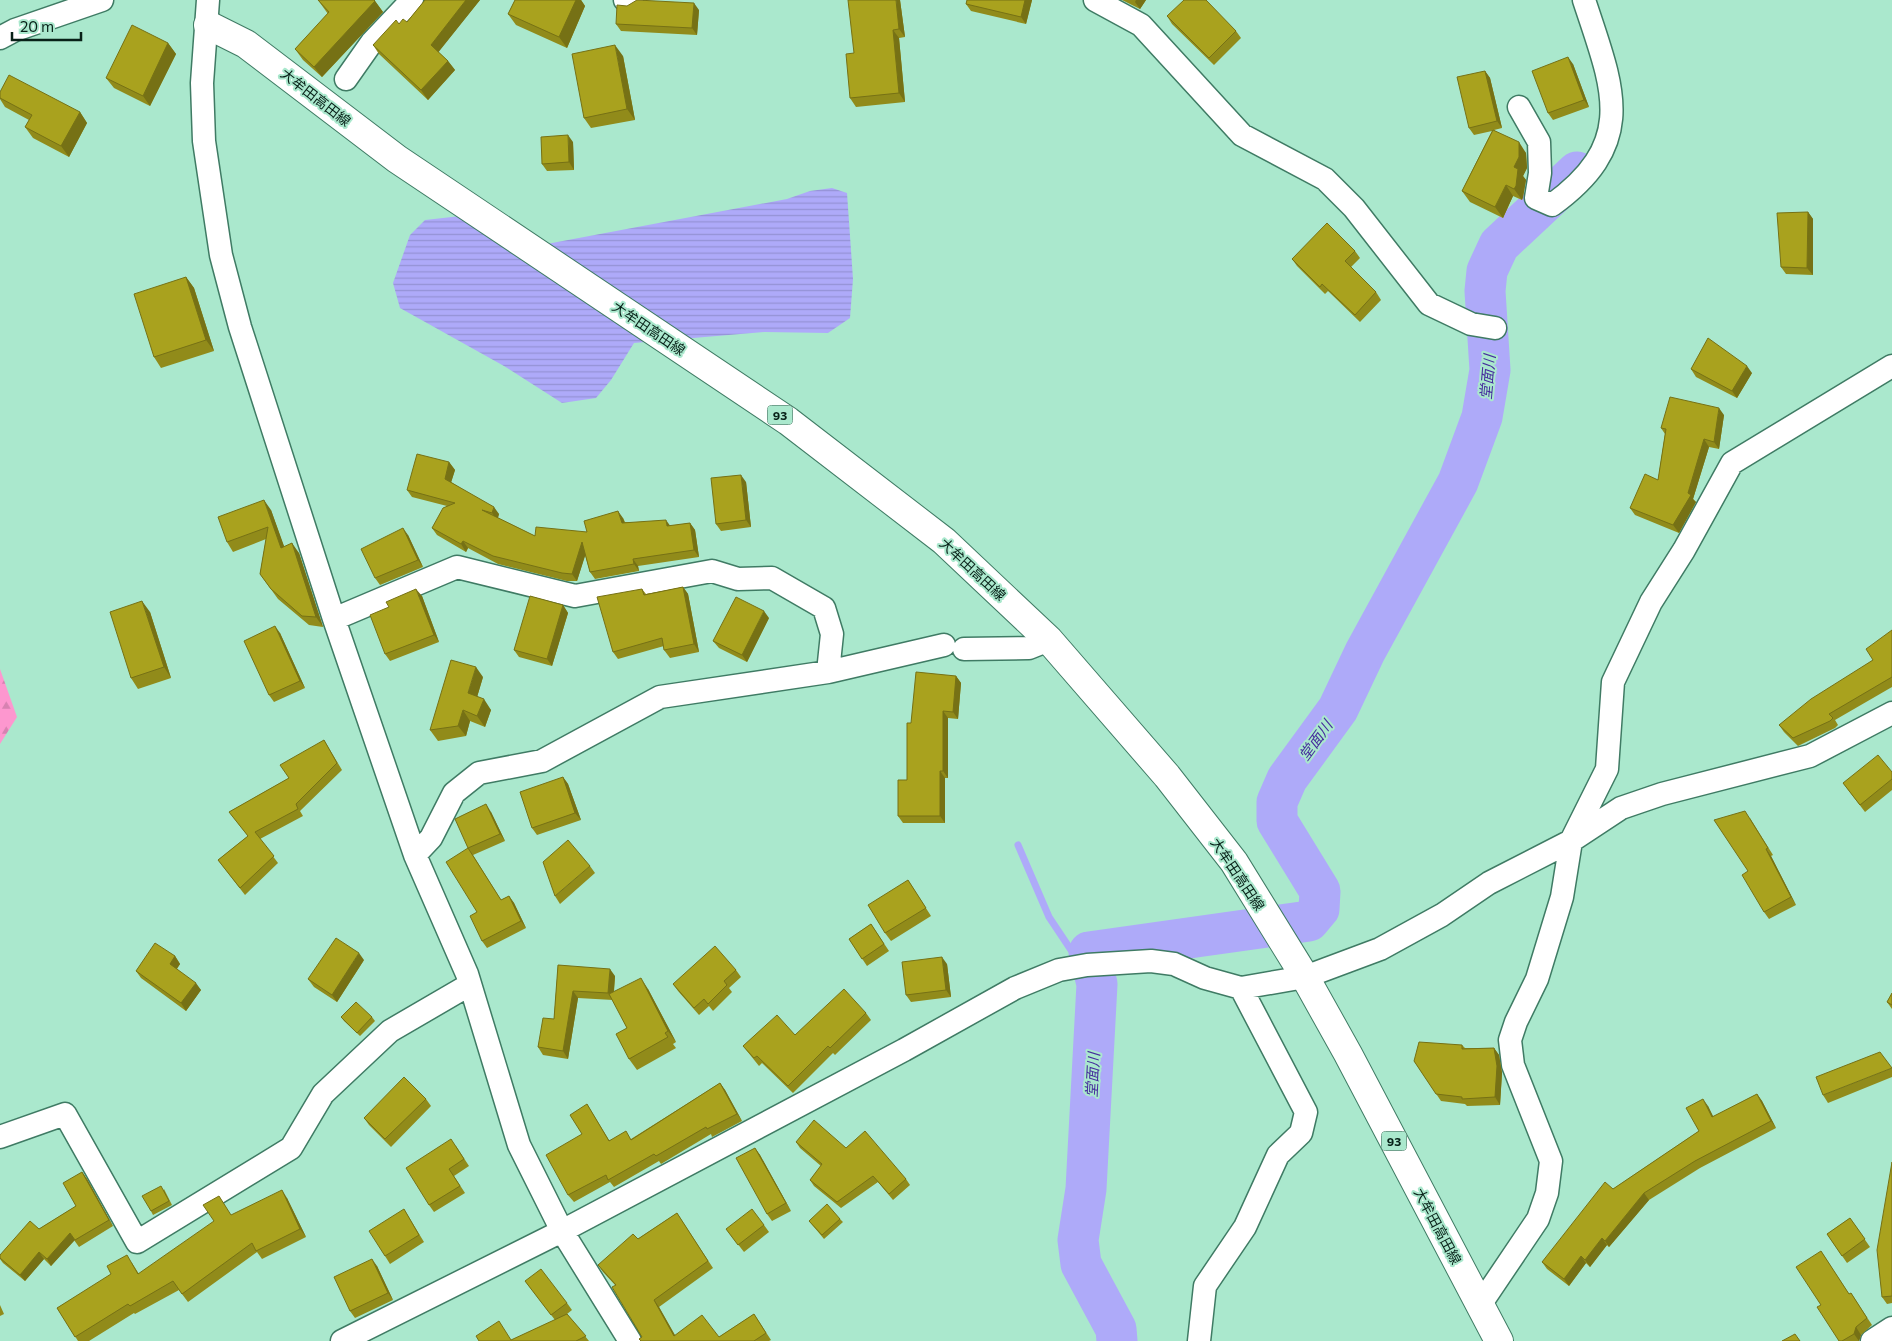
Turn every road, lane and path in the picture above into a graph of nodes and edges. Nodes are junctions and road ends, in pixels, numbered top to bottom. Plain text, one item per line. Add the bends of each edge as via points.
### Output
1 (102, 0) edge
2 (412, 0) edge
3 (625, 0) edge
4 (632, 0) edge
5 (1096, 0) edge
6 (1584, 0) edge
7 (208, 13) edge
8 (0, 38) edge
9 (346, 79) dead end
10 (1518, 107) dead end
11 (1495, 328) dead end
12 (1892, 366) edge
13 (334, 619) junction
14 (1049, 640) junction
15 (828, 672) junction
16 (1892, 712) edge
17 (1571, 841) junction
18 (415, 855) junction
19 (1305, 977) junction
20 (469, 985) junction
21 (1241, 988) junction
22 (0, 1137) edge
23 (562, 1231) junction
24 (1480, 1305) junction
25 (1892, 1328) edge
26 (1497, 1340) edge
27 (342, 1341) edge
28 (630, 1341) edge
29 (1199, 1341) edge
30 (1872, 1341) edge

1 - 8 street
2 - 9 street via 372,42
3 - 4 street
5 - 11 street via 1141,25 1242,136 1325,179 1354,208 1429,304 1471,324
6 - 10 street via 1601,52 1613,109 1611,132 1597,163 1573,190 1552,205 1536,198 1540,173 1539,142
7 - 13 street via 202,84 204,142 222,255 240,327
7 - 14 main road, 大牟田高田線 / 93 via 397,159 788,421 944,541
12 - 17 street via 1732,463 1651,602 1613,682 1607,768
13 - 15 street via 458,566 575,596 712,571 738,579 772,578 824,608 832,634
13 - 18 street
14 - 15 street via 1029,648 954,647
14 - 19 main road, 大牟田高田線 / 93 via 1167,776 1234,862
15 - 18 street via 660,697 542,761 479,773 454,793 431,838
16 - 17 street via 1810,756 1662,794 1621,808
17 - 19 street via 1489,882 1442,915 1380,949
17 - 24 street via 1554,924 1537,979 1510,1040 1513,1065 1551,1161 1547,1193 1538,1219
18 - 20 street
19 - 21 street
19 - 24 main road, 大牟田高田線 / 93
20 - 22 street via 390,1032 323,1094 292,1148 137,1242 65,1114
20 - 23 street via 519,1145
21 - 23 street via 1205,978 1174,964 1151,961 1059,970 1015,988
21 - 29 street via 1306,1112 1301,1133 1278,1154 1246,1227 1205,1286
23 - 27 street
23 - 28 street
24 - 26 main road, 大牟田高田線 / 93
25 - 30 street

